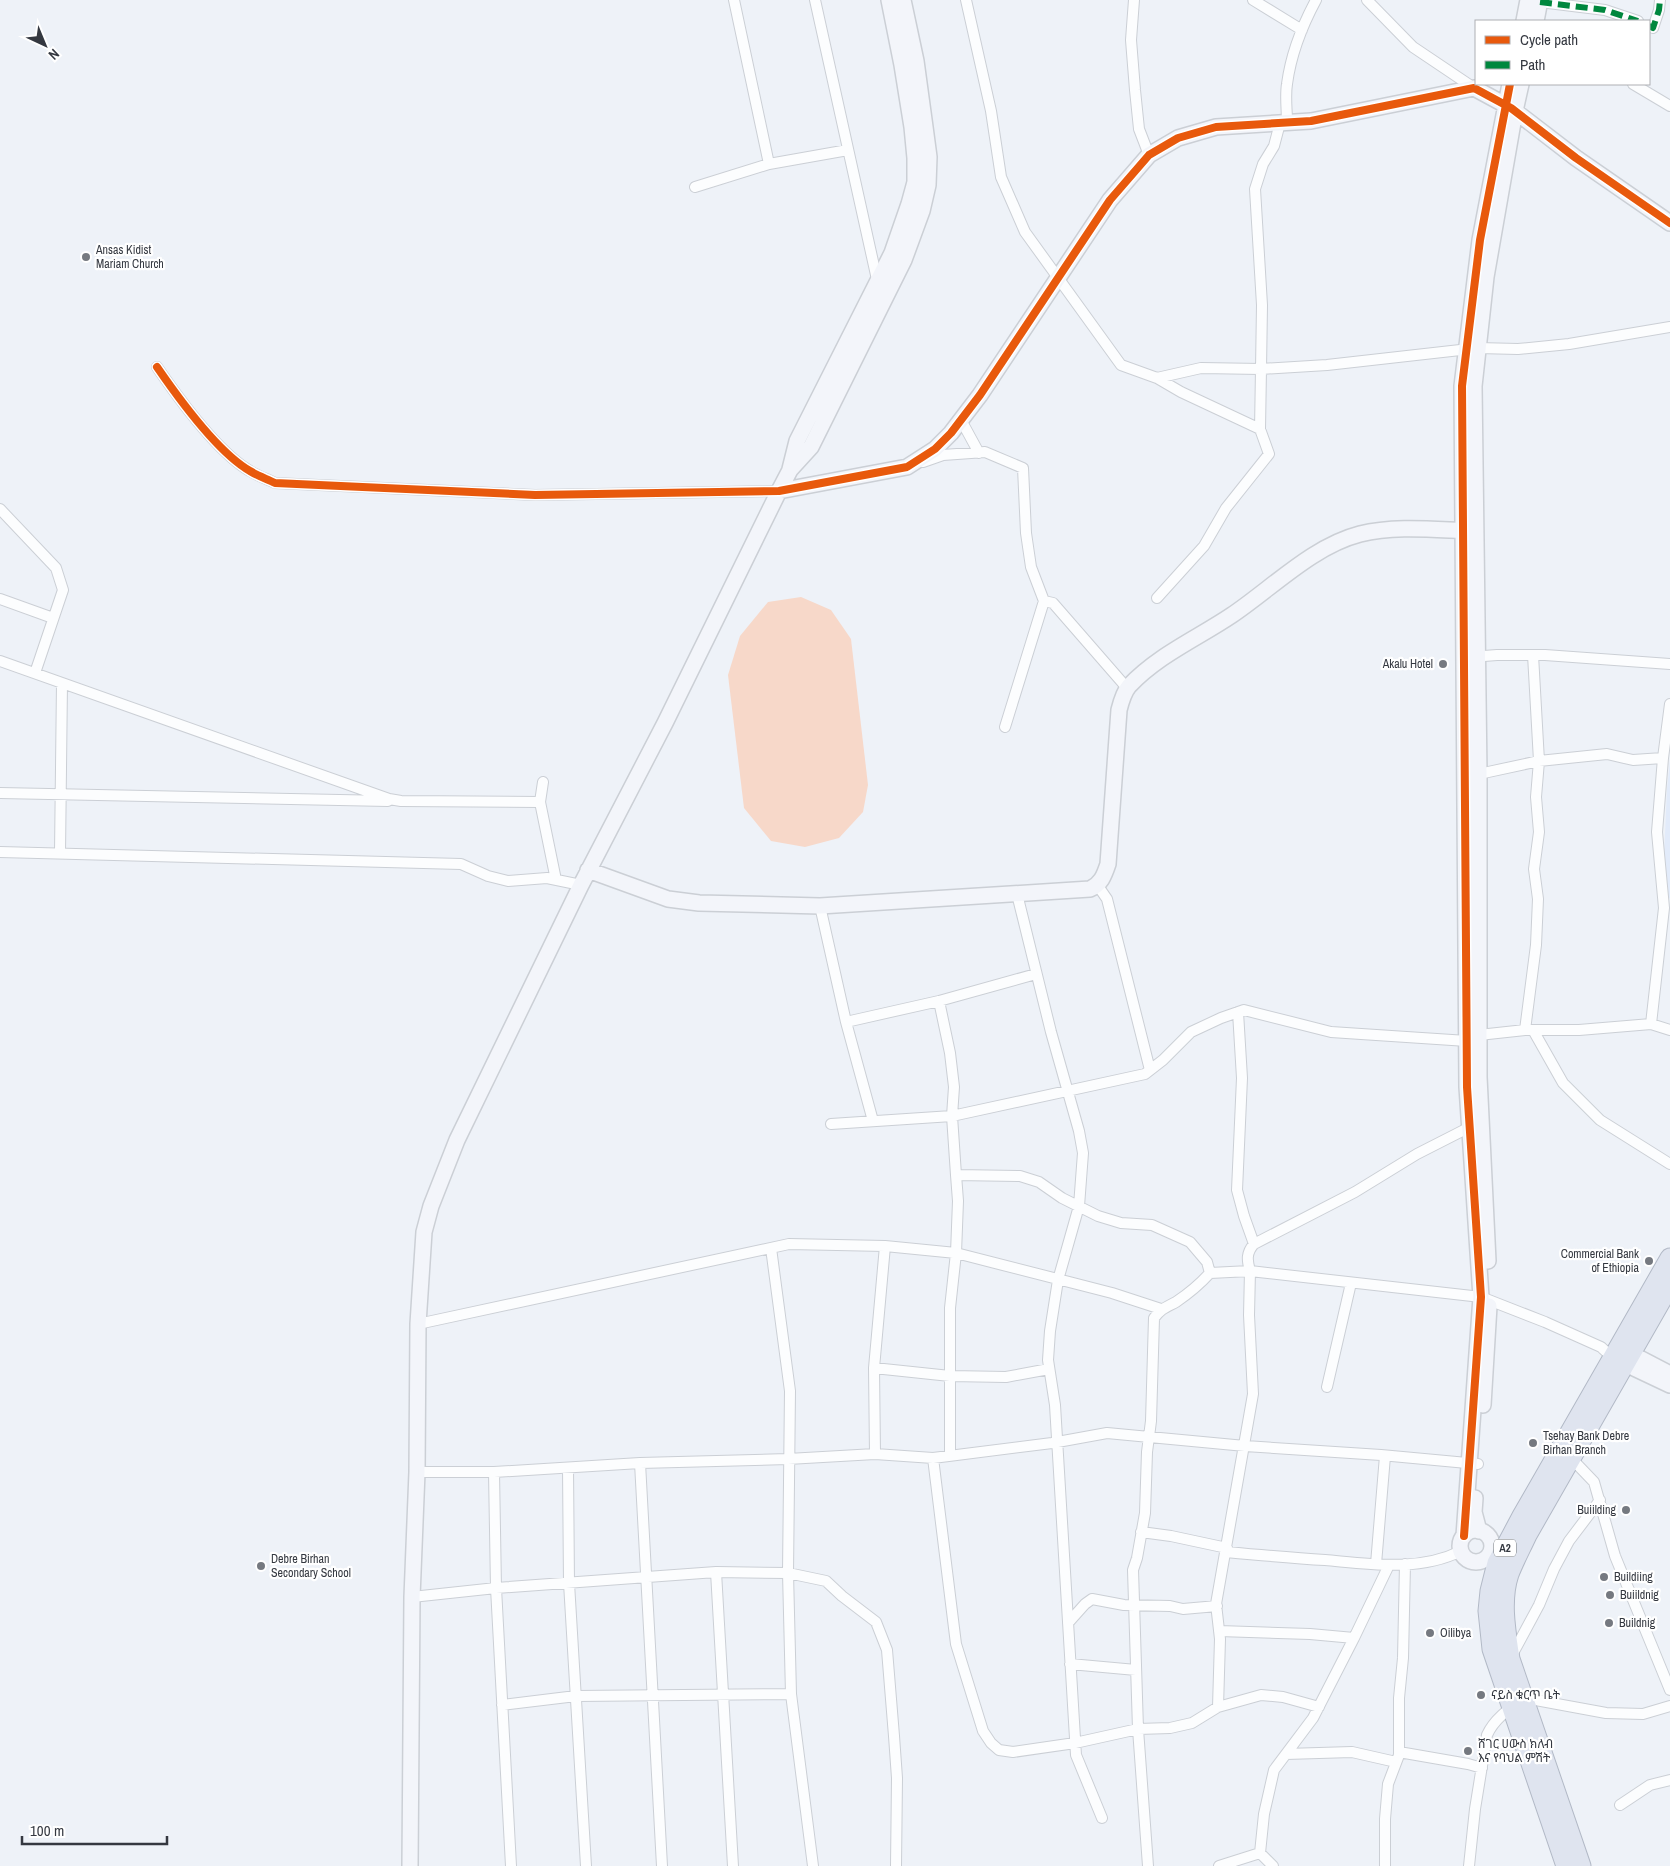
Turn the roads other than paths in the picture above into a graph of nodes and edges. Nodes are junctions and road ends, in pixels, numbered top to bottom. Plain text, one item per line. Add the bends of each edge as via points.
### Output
1 (734, 0) edge
2 (815, 0) edge
3 (889, 0) edge
4 (903, 0) edge
5 (966, 0) edge
6 (1134, 0) edge
7 (1254, 0) edge
8 (1316, 0) edge
9 (1366, 0) edge
10 (1536, 0) edge
11 (1660, 0) edge
12 (1525, 20) edge
13 (1536, 20) edge
14 (1635, 20) edge
15 (1650, 26) edge
16 (1302, 30) junction
17 (1510, 85) edge
18 (1522, 85) edge
19 (1635, 85) edge
20 (1474, 88) junction
21 (1670, 106) edge
22 (1510, 108) junction
23 (1283, 123) junction
24 (848, 150) junction
25 (1148, 155) junction
26 (769, 164) junction
27 (695, 187) dead end
28 (1670, 223) edge
29 (1059, 278) junction
30 (883, 286) junction
31 (1670, 327) edge
32 (1472, 349) junction
33 (157, 367) dead end
34 (1261, 369) junction
35 (1157, 378) junction
36 (961, 420) junction
37 (1260, 429) junction
38 (979, 452) junction
39 (907, 466) junction
40 (779, 491) junction
41 (0, 510) edge
42 (1469, 531) junction
43 (1157, 598) dead end
44 (0, 599) edge
45 (1044, 601) junction
46 (54, 618) junction
47 (1533, 655) junction
48 (1470, 658) junction
49 (0, 661) edge
50 (1670, 664) edge
51 (35, 673) junction
52 (62, 683) junction
53 (1128, 688) junction
54 (1670, 704) edge
55 (1005, 727) dead end
56 (1664, 758) junction
57 (1539, 761) junction
58 (1479, 774) junction
59 (543, 782) dead end
60 (0, 793) edge
61 (60, 793) junction
62 (401, 802) junction
63 (540, 802) junction
64 (0, 852) edge
65 (60, 853) junction
66 (588, 870) junction
67 (556, 880) junction
68 (581, 885) junction
69 (1098, 886) junction
70 (1017, 894) junction
71 (820, 906) junction
72 (1036, 974) junction
73 (939, 1000) junction
74 (1238, 1012) junction
75 (846, 1022) junction
76 (1651, 1024) junction
77 (1529, 1030) junction
78 (1670, 1030) edge
79 (1473, 1038) junction
80 (1150, 1070) junction
81 (1067, 1091) junction
82 (952, 1116) junction
83 (873, 1121) junction
84 (831, 1124) dead end
85 (1470, 1127) junction
86 (1670, 1164) edge
87 (956, 1175) junction
88 (1079, 1206) junction
89 (1254, 1244) junction
90 (885, 1246) junction
91 (771, 1248) junction
92 (956, 1253) junction
93 (1670, 1258) edge
94 (1250, 1271) junction
95 (1210, 1273) junction
96 (1058, 1280) junction
97 (1351, 1283) junction
98 (1670, 1285) edge
99 (1485, 1299) junction
100 (1161, 1309) junction
101 (418, 1324) junction
102 (1618, 1354) junction
103 (874, 1368) junction
104 (1050, 1369) junction
105 (1670, 1374) edge
106 (950, 1376) junction
107 (1670, 1384) edge
108 (1327, 1387) dead end
109 (1149, 1437) junction
110 (1058, 1442) junction
111 (1245, 1446) junction
112 (875, 1454) junction
113 (950, 1456) junction
114 (1385, 1456) junction
115 (933, 1458) junction
116 (1571, 1458) junction
117 (788, 1459) junction
118 (640, 1463) junction
119 (1473, 1464) junction
120 (568, 1468) junction
121 (417, 1472) junction
122 (494, 1472) junction
123 (1600, 1500) junction
124 (1141, 1532) junction
125 (1499, 1541) junction
126 (1463, 1543) junction
127 (1226, 1550) junction
128 (1477, 1562) junction
129 (1376, 1564) junction
130 (1405, 1564) junction
131 (1389, 1565) junction
132 (716, 1572) junction
133 (1502, 1572) junction
134 (788, 1573) junction
135 (645, 1577) junction
136 (569, 1583) junction
137 (496, 1588) junction
138 (412, 1597) junction
139 (1135, 1606) junction
140 (1217, 1606) junction
141 (1068, 1623) junction
142 (1219, 1631) junction
143 (1354, 1638) junction
144 (1504, 1663) junction
145 (1070, 1664) junction
146 (1136, 1670) junction
147 (1670, 1690) edge
148 (724, 1694) junction
149 (792, 1694) junction
150 (576, 1696) junction
151 (654, 1696) junction
152 (1517, 1702) junction
153 (502, 1705) junction
154 (1670, 1706) edge
155 (1218, 1707) junction
156 (1319, 1707) junction
157 (1138, 1729) junction
158 (1075, 1743) junction
159 (1399, 1752) junction
160 (1286, 1754) junction
161 (1396, 1762) junction
162 (1482, 1768) junction
163 (1670, 1780) edge
164 (1620, 1805) dead end
165 (1102, 1818) dead end
166 (1260, 1853) junction
167 (410, 1866) edge
168 (511, 1866) edge
169 (586, 1866) edge
170 (662, 1866) edge
171 (733, 1866) edge
172 (813, 1866) edge
173 (896, 1866) edge
174 (1148, 1866) edge
175 (1219, 1866) edge
176 (1272, 1866) edge
177 (1385, 1866) edge
178 (1469, 1866) edge
179 (1566, 1866) edge
180 (1581, 1866) edge

1 - 26 street
2 - 24 street
3 - 30 street via 912,127 915,182
4 - 30 street via 925,127 928,184 904,260
5 - 29 street via 991,111 1001,177 1025,232
6 - 25 street via 1131,40 1135,90 1139,129
7 - 16 street
8 - 16 street
9 - 20 street via 1413,47
10 - 12 street
10 - 13 street
10 - 14 street via 1605,10
11 - 15 street via 1653,28
16 - 23 street via 1286,85
17 - 22 street
18 - 22 street
19 - 21 street
20 - 22 street
20 - 23 street via 1311,121
22 - 28 street
22 - 32 street via 1480,240
23 - 25 street via 1216,126 1178,138
23 - 34 street via 1255,189 1262,304
24 - 26 street
24 - 30 street
25 - 29 street via 1110,200
26 - 27 street
29 - 35 street via 1121,364
29 - 36 street
30 - 40 street via 797,441 790,470
31 - 32 street via 1535,348
32 - 34 street
32 - 42 street via 1462,386
33 - 40 street via 178,398 225,451 250,471 275,483 535,495
34 - 35 street via 1201,368
34 - 37 street
35 - 37 street
36 - 38 street
36 - 39 street via 935,449
37 - 43 street via 1269,454 1226,508 1204,546
38 - 39 street via 943,455
38 - 45 street via 1023,468 1031,567
39 - 40 street
40 - 66 street via 665,723
41 - 46 street via 56,568 63,590
42 - 48 street
42 - 53 street via 1388,530 1359,534 1335,544 1156,663
44 - 46 street
45 - 53 street via 1054,603
45 - 55 street
46 - 51 street
47 - 48 street
47 - 50 street
47 - 57 street
48 - 58 street
48 - 79 street
49 - 51 street
51 - 52 street
52 - 61 street
52 - 62 street
53 - 69 street via 1119,710 1108,864
54 - 56 street
56 - 57 street via 1633,760 1607,754
56 - 76 street via 1657,832 1664,908
57 - 58 street
57 - 77 street via 1536,797 1539,832 1534,869 1538,899
58 - 79 street
59 - 63 street
60 - 61 street
61 - 62 street
61 - 65 street
62 - 63 street
63 - 67 street
64 - 65 street
65 - 67 street via 461,864 508,881
66 - 68 street
66 - 71 street via 668,899 699,903
67 - 68 street
68 - 101 street via 457,1140 431,1206 424,1232
69 - 70 street
69 - 80 street via 1107,899
70 - 71 street
70 - 72 street
71 - 75 street
72 - 73 street
72 - 81 street
73 - 75 street
73 - 82 street via 954,1086
74 - 79 street via 1244,1010 1331,1032
74 - 80 street via 1191,1032
74 - 89 street via 1242,1078 1238,1190
75 - 83 street
76 - 77 street
76 - 78 street
77 - 79 street
77 - 86 street via 1563,1083 1600,1120
79 - 85 street
79 - 99 street via 1481,1132
80 - 81 street via 1145,1074
81 - 82 street
81 - 88 street via 1082,1153
82 - 83 street
82 - 87 street
83 - 84 street
85 - 89 street
85 - 99 street
87 - 88 street via 1020,1176 1039,1182
87 - 92 street
88 - 95 street via 1121,1223 1152,1225 1190,1242 1207,1262
88 - 96 street
89 - 94 street via 1247,1259
90 - 91 street via 789,1244
90 - 92 street
90 - 103 street
91 - 101 street
91 - 117 street via 790,1391
92 - 96 street
92 - 106 street via 950,1308
93 - 102 highway, A2
94 - 95 street
94 - 97 street
94 - 111 street via 1253,1394
95 - 100 street via 1176,1302
96 - 100 street
96 - 104 street via 1050,1331
97 - 99 street
97 - 108 street
98 - 102 highway, A2
99 - 102 street
99 - 119 street
100 - 109 street via 1154,1318
101 - 121 street
102 - 105 street
102 - 107 street
102 - 116 highway, A2
102 - 125 highway, A2
103 - 106 street
103 - 112 street
104 - 106 street via 1006,1377
104 - 110 street
106 - 113 street
109 - 110 street via 1106,1433
109 - 111 street
109 - 124 street
110 - 113 street
110 - 141 street
111 - 114 street
111 - 127 street
112 - 115 street
112 - 117 street
113 - 115 street
114 - 119 street
114 - 129 street
115 - 158 street via 956,1644 984,1730 999,1750 1013,1752
116 - 123 street via 1594,1482
116 - 125 highway, A2
117 - 118 street
117 - 134 street
118 - 120 street
118 - 135 street
119 - 125 street via 1474,1512
119 - 126 street
120 - 122 street
120 - 136 street
121 - 122 street
121 - 138 street
122 - 137 street
123 - 144 street via 1569,1541 1516,1651
123 - 147 street via 1615,1556
124 - 127 street
124 - 139 street via 1133,1570
125 - 126 street via 1472,1531
125 - 128 street via 1486,1558
125 - 133 highway, A2
126 - 128 street via 1467,1559
126 - 130 street via 1448,1558
127 - 129 street
127 - 140 street
128 - 133 street
129 - 131 street
130 - 131 street
130 - 159 street
131 - 143 street
132 - 134 street
132 - 135 street
132 - 148 street
133 - 144 highway, A2
134 - 149 street
134 - 173 street via 826,1581 876,1622 886,1650 895,1743
135 - 136 street
135 - 151 street
136 - 137 street
136 - 150 street
137 - 138 street
137 - 153 street
138 - 167 street
139 - 140 street via 1183,1609
139 - 141 street via 1092,1599
139 - 146 street
140 - 142 street
141 - 145 street
142 - 143 street
142 - 155 street
143 - 156 street
144 - 152 highway, A2
145 - 146 street
145 - 158 street
146 - 157 street
148 - 149 street
148 - 151 street
148 - 171 street
149 - 172 street
150 - 151 street
150 - 153 street
150 - 169 street
151 - 170 street
152 - 154 street via 1606,1713 1643,1714
152 - 162 street via 1490,1728
152 - 179 highway, A2
152 - 180 highway, A2
153 - 168 street
155 - 156 street via 1261,1696 1283,1696
155 - 157 street via 1192,1722 1170,1728
156 - 160 street
157 - 158 street
157 - 174 street
158 - 165 street via 1076,1755
159 - 161 street
159 - 162 street
160 - 161 street via 1352,1752
160 - 166 street via 1274,1770 1264,1814
161 - 177 street via 1388,1784
162 - 178 street
163 - 164 street via 1650,1785
166 - 175 street
166 - 176 street

